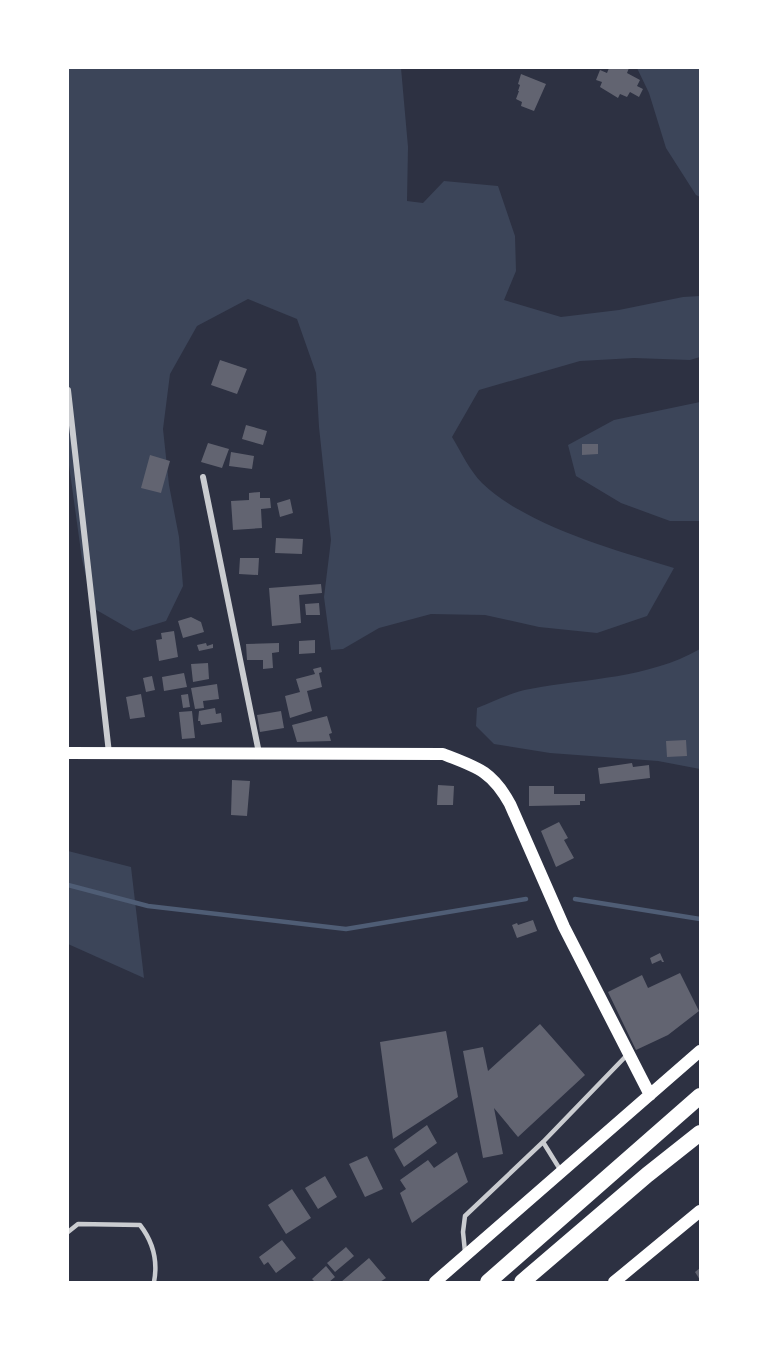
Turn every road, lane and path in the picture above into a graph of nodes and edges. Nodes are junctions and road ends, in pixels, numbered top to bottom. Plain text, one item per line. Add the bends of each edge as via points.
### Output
1 (68, 390) edge
2 (203, 477) dead end
3 (68, 753) edge
4 (258, 753) junction
5 (109, 754) junction
6 (700, 1051) edge
7 (628, 1053) junction
8 (650, 1095) junction
9 (700, 1096) edge
10 (700, 1133) edge
11 (543, 1142) junction
12 (561, 1171) junction
13 (700, 1211) edge
14 (68, 1232) edge
15 (466, 1255) junction
16 (154, 1282) edge
17 (435, 1282) edge
18 (488, 1282) edge
19 (522, 1282) edge
20 (614, 1282) edge

1 - 5 street
2 - 4 street
3 - 5 main road
4 - 5 main road
4 - 7 main road via 444,754 484,771 500,786 510,804 564,927
6 - 8 main road
7 - 8 main road
7 - 11 lane
8 - 12 main road
9 - 18 highway
10 - 19 highway
11 - 12 lane
11 - 15 lane via 465,1216
12 - 15 main road
13 - 20 main road
14 - 16 lane via 78,1224 140,1226 150,1238 156,1269
15 - 17 main road

